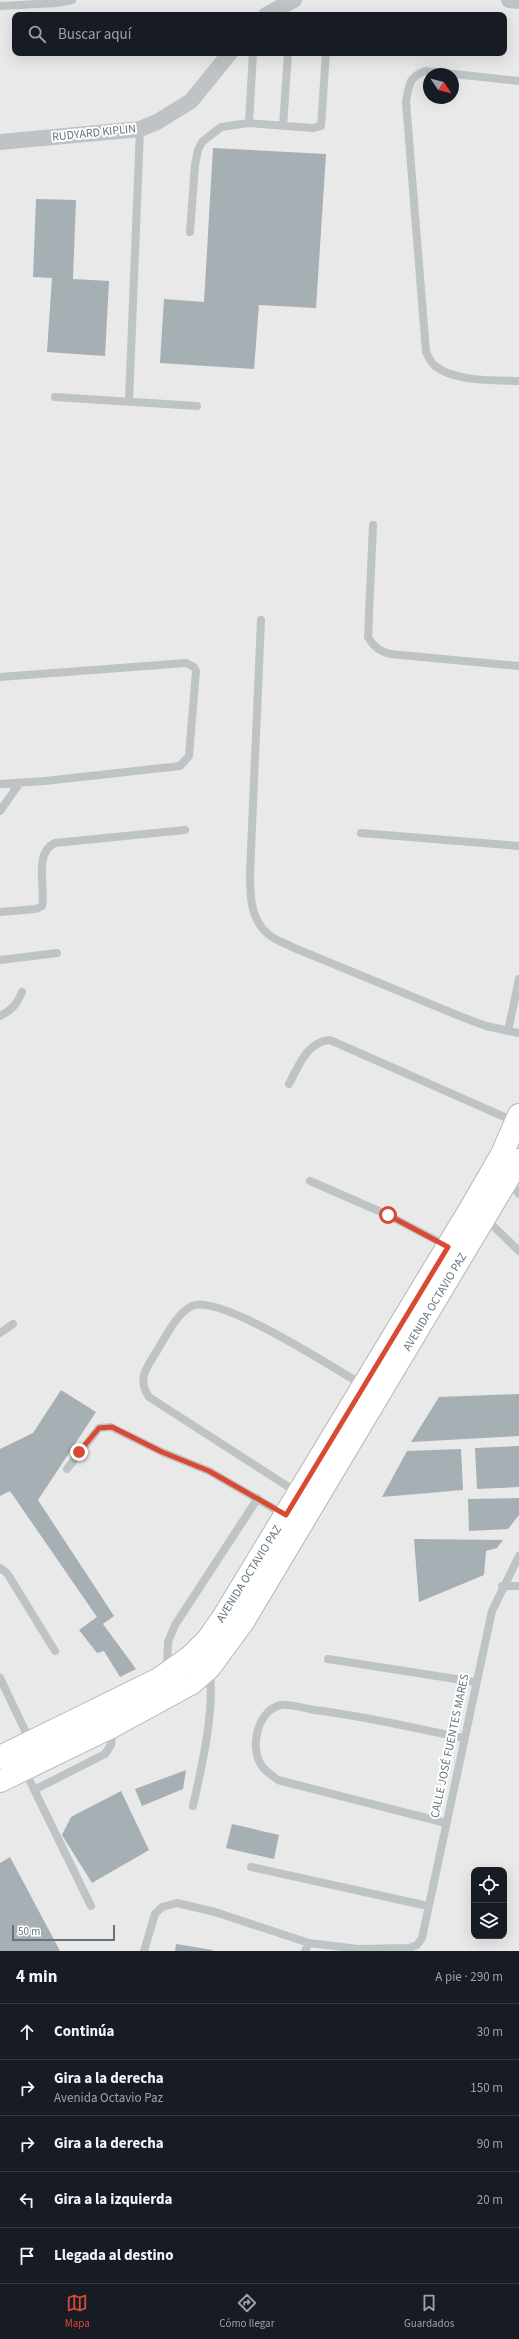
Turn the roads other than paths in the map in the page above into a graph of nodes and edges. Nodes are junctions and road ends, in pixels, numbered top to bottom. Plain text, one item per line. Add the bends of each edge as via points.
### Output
1 (72, 0) edge
2 (294, 0) edge
3 (508, 0) edge
4 (519, 1) edge
5 (0, 6) edge
6 (272, 12) edge
7 (228, 56) edge
8 (253, 56) edge
9 (288, 56) edge
10 (326, 56) edge
11 (519, 81) edge
12 (250, 122) junction
13 (283, 126) junction
14 (140, 129) junction
15 (0, 142) edge
16 (190, 232) dead end
17 (519, 381) edge
18 (56, 397) dead end
19 (129, 401) junction
20 (197, 406) dead end
21 (373, 525) dead end
22 (261, 620) dead end
23 (519, 666) edge
24 (0, 677) edge
25 (0, 784) edge
26 (19, 784) junction
27 (0, 811) edge
28 (184, 830) dead end
29 (361, 833) dead end
30 (519, 846) edge
31 (0, 912) edge
32 (57, 953) dead end
33 (0, 960) edge
34 (519, 979) edge
35 (22, 992) dead end
36 (0, 1016) edge
37 (508, 1031) junction
38 (519, 1032) edge
39 (289, 1084) dead end
40 (518, 1119) edge
41 (519, 1160) edge
42 (310, 1181) dead end
43 (514, 1187) edge
44 (478, 1212) junction
45 (448, 1247) junction
46 (519, 1251) edge
47 (13, 1324) dead end
48 (0, 1333) edge
49 (364, 1386) junction
50 (67, 1469) dead end
51 (299, 1493) junction
52 (258, 1498) junction
53 (286, 1515) junction
54 (519, 1556) edge
55 (0, 1568) edge
56 (502, 1586) junction
57 (519, 1586) edge
58 (55, 1651) dead end
59 (328, 1659) dead end
60 (210, 1667) junction
61 (167, 1673) junction
62 (0, 1678) edge
63 (475, 1682) junction
64 (113, 1726) junction
65 (464, 1738) junction
66 (31, 1742) junction
67 (0, 1757) edge
68 (24, 1770) junction
69 (0, 1782) edge
70 (34, 1790) junction
71 (193, 1806) dead end
72 (446, 1823) junction
73 (251, 1868) dead end
74 (91, 1906) dead end
75 (428, 1906) junction
76 (309, 1943) junction
77 (144, 1951) edge
78 (305, 1951) edge

1 - 5 lane
2 - 6 street
3 - 4 street
7 - 14 street, RUDYARD KIPLIN via 191,101 157,122
8 - 12 lane
9 - 13 lane
10 - 13 lane via 321,126
11 - 17 lane via 426,71 416,74 410,82 406,102 426,352 433,365 448,373 471,378
12 - 13 lane
12 - 16 lane via 221,127 202,142 195,165
14 - 15 street, RUDYARD KIPLIN
14 - 19 lane
18 - 19 lane
19 - 20 lane
21 - 23 lane via 368,637 372,645 390,654
22 - 37 lane via 250,873 250,900 256,918 268,934 292,947 462,1017
24 - 26 lane via 186,663 196,671 189,756 180,766
25 - 26 lane
26 - 27 lane
28 - 31 lane via 55,843 46,849 44,856 42,906 36,909
29 - 30 lane
32 - 33 lane
34 - 37 lane
35 - 36 lane via 18,1003
37 - 38 lane
39 - 40 lane via 313,1046 321,1041 330,1040
40 - 44 street, AVENIDA OCTAVIO PAZ
41 - 43 street, AVENIDA OCTAVIO PAZ
42 - 45 lane via 388,1215
43 - 44 street, AVENIDA OCTAVIO PAZ
44 - 45 street, AVENIDA OCTAVIO PAZ
44 - 46 lane
44 - 60 street, AVENIDA OCTAVIO PAZ via 243,1622
45 - 49 street, AVENIDA OCTAVIO PAZ
47 - 48 lane
49 - 51 street, AVENIDA OCTAVIO PAZ
49 - 51 lane via 283,1339 220,1308 202,1304 191,1307 179,1317 165,1336 141,1379 149,1397
50 - 52 lane via 91,1436 99,1428 107,1426 209,1471
51 - 53 street, AVENIDA OCTAVIO PAZ
52 - 53 lane
52 - 61 lane via 176,1625 168,1642
53 - 61 street, AVENIDA OCTAVIO PAZ via 208,1639 190,1657
54 - 56 lane, CALLE JOSÉ FUENTES MARES
55 - 58 lane via 7,1573
56 - 57 lane
56 - 63 lane, CALLE JOSÉ FUENTES MARES via 492,1611
59 - 63 lane
60 - 64 street, AVENIDA OCTAVIO PAZ via 192,1683
60 - 71 lane via 211,1712 206,1751
61 - 66 street, AVENIDA OCTAVIO PAZ
62 - 66 lane
63 - 65 lane, CALLE JOSÉ FUENTES MARES
64 - 68 street, AVENIDA OCTAVIO PAZ
64 - 70 lane via 111,1745 105,1754
65 - 72 lane, CALLE JOSÉ FUENTES MARES
65 - 72 lane via 353,1715 281,1705 269,1712 256,1736 261,1766 278,1780
66 - 67 street, AVENIDA OCTAVIO PAZ
68 - 69 street, AVENIDA OCTAVIO PAZ
68 - 70 lane
70 - 74 lane
72 - 75 lane, CALLE JOSÉ FUENTES MARES
73 - 75 lane
75 - 76 lane, CALLE JOSÉ FUENTES MARES via 422,1938 417,1945 409,1948 358,1949
76 - 77 lane via 215,1912 177,1903 162,1907 154,1914
76 - 78 lane

